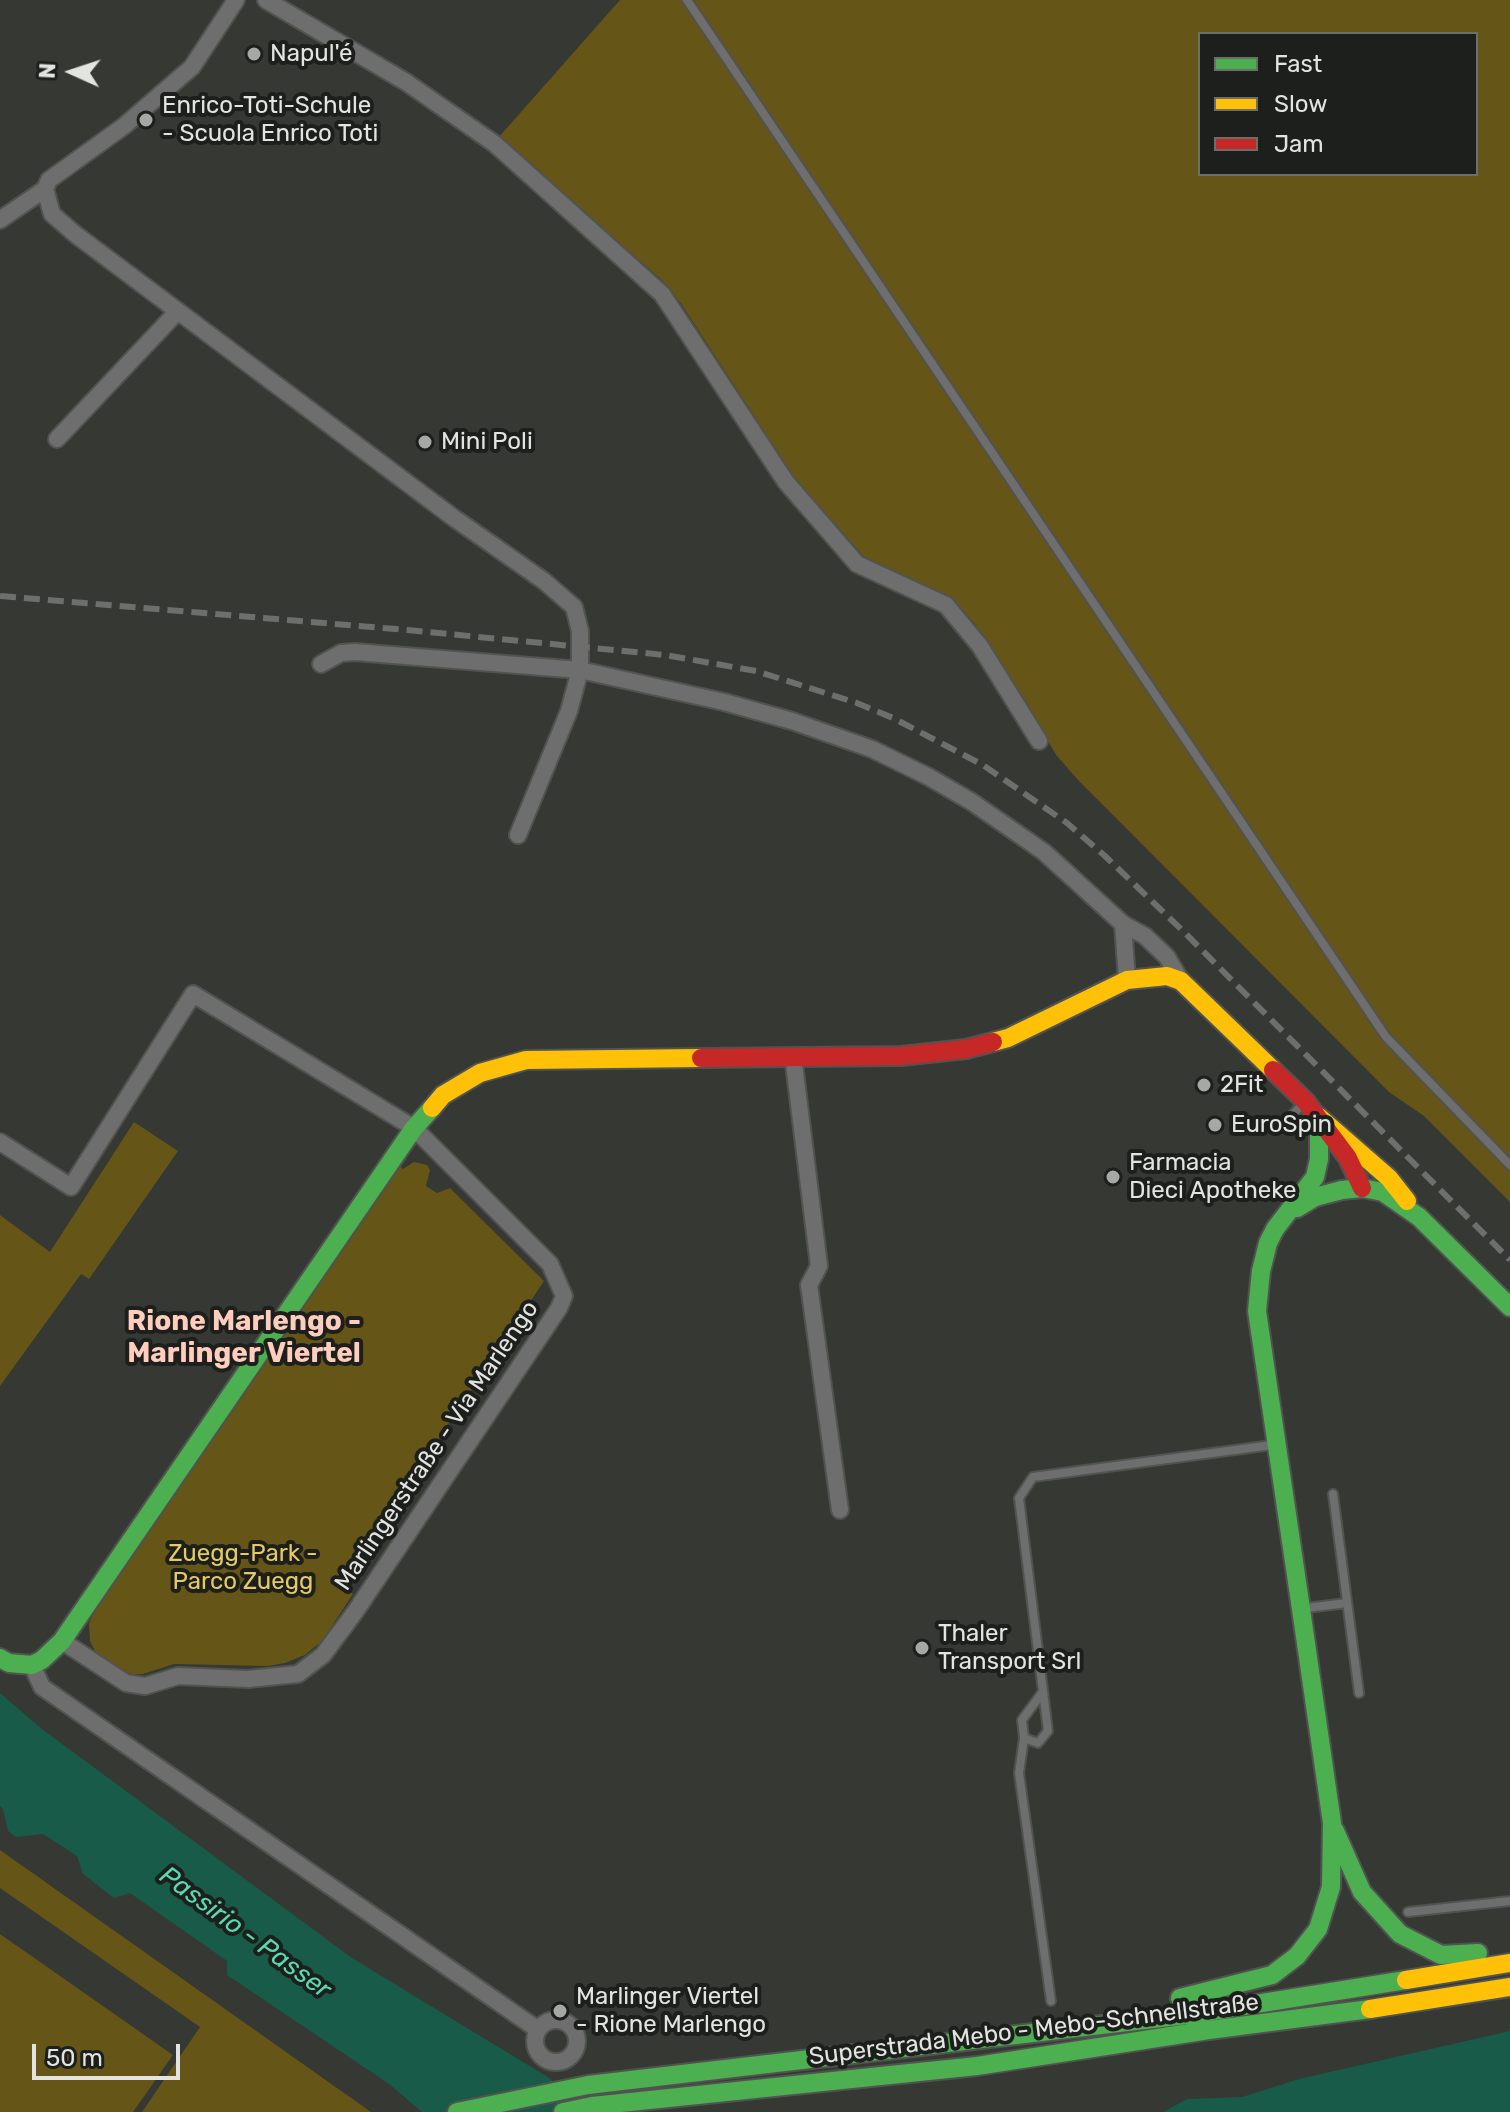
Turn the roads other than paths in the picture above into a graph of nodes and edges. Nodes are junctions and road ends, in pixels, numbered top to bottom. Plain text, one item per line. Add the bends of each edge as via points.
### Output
1 (236, 0) edge
2 (266, 0) edge
3 (687, 0) edge
4 (45, 189) junction
5 (0, 220) edge
6 (178, 311) junction
7 (57, 439) dead end
8 (321, 664) dead end
9 (580, 670) junction
10 (1039, 741) dead end
11 (518, 835) dead end
12 (1123, 924) junction
13 (1127, 980) junction
14 (1181, 981) junction
15 (793, 1056) junction
16 (1306, 1102) junction
17 (1319, 1117) junction
18 (1281, 1126) dead end
19 (414, 1128) junction
20 (0, 1142) edge
21 (1510, 1165) edge
22 (1362, 1188) junction
23 (1289, 1214) junction
24 (1419, 1217) junction
25 (1510, 1307) edge
26 (1277, 1444) junction
27 (1333, 1494) dead end
28 (840, 1510) dead end
29 (1347, 1603) junction
30 (1301, 1609) junction
31 (62, 1641) junction
32 (0, 1658) edge
33 (32, 1665) junction
34 (1042, 1693) junction
35 (1359, 1693) dead end
36 (1024, 1738) junction
37 (1332, 1823) junction
38 (1510, 1901) edge
39 (1408, 1912) dead end
40 (1510, 1961) edge
41 (1510, 1987) edge
42 (1051, 2001) dead end
43 (537, 2029) dead end
44 (956, 2044) junction
45 (457, 2112) edge
46 (563, 2112) edge

1 - 4 street via 192,67 134,118 49,180
2 - 10 street via 406,82 495,144 662,294 786,482 857,564 946,605 980,646
3 - 21 lane via 1386,1037
4 - 5 street
4 - 6 street via 52,214
6 - 7 street
6 - 9 street via 574,607
8 - 9 street via 355,652
9 - 11 street via 569,711
9 - 12 street via 724,702 872,749 972,802 1044,852
12 - 13 street
12 - 14 street via 1167,957
13 - 14 main road via 1155,975
13 - 15 main road via 1008,1038 966,1049 901,1056
14 - 16 main road
15 - 19 main road via 526,1060 480,1073 449,1092
15 - 28 street via 819,1266 809,1285
16 - 17 main road
16 - 18 lane
17 - 22 main road
17 - 23 main road via 1315,1177
17 - 24 main road via 1389,1178
19 - 20 street via 193,994 71,1187
19 - 31 main road
19 - 31 street, Marlingerstraße - Via Marlengo via 550,1264 564,1296 355,1612 323,1655 298,1674 248,1679 178,1676 145,1686 126,1683
22 - 23 main road via 1315,1197
22 - 24 main road via 1383,1192
23 - 26 main road via 1268,1243 1257,1311
24 - 25 main road
26 - 30 main road
26 - 34 lane via 1033,1477 1019,1498
27 - 29 lane
29 - 30 lane
29 - 35 lane
30 - 37 main road
31 - 33 main road
32 - 33 main road
33 - 43 street via 42,1687
34 - 36 lane via 1022,1720
34 - 36 lane via 1048,1731 1038,1743
36 - 42 lane via 1019,1773
37 - 40 main road via 1362,1892 1400,1934 1441,1955 1493,1952
37 - 44 main road via 1331,1887 1318,1929 1297,1956 1272,1975
38 - 39 lane
40 - 44 main road, Superstrada Mebo - Mebo-Schnellstraße via 1187,2015
41 - 46 main road, Superstrada Mebo - Mebo-Schnellstraße via 977,2066
44 - 45 main road, Superstrada Mebo - Mebo-Schnellstraße via 588,2085

